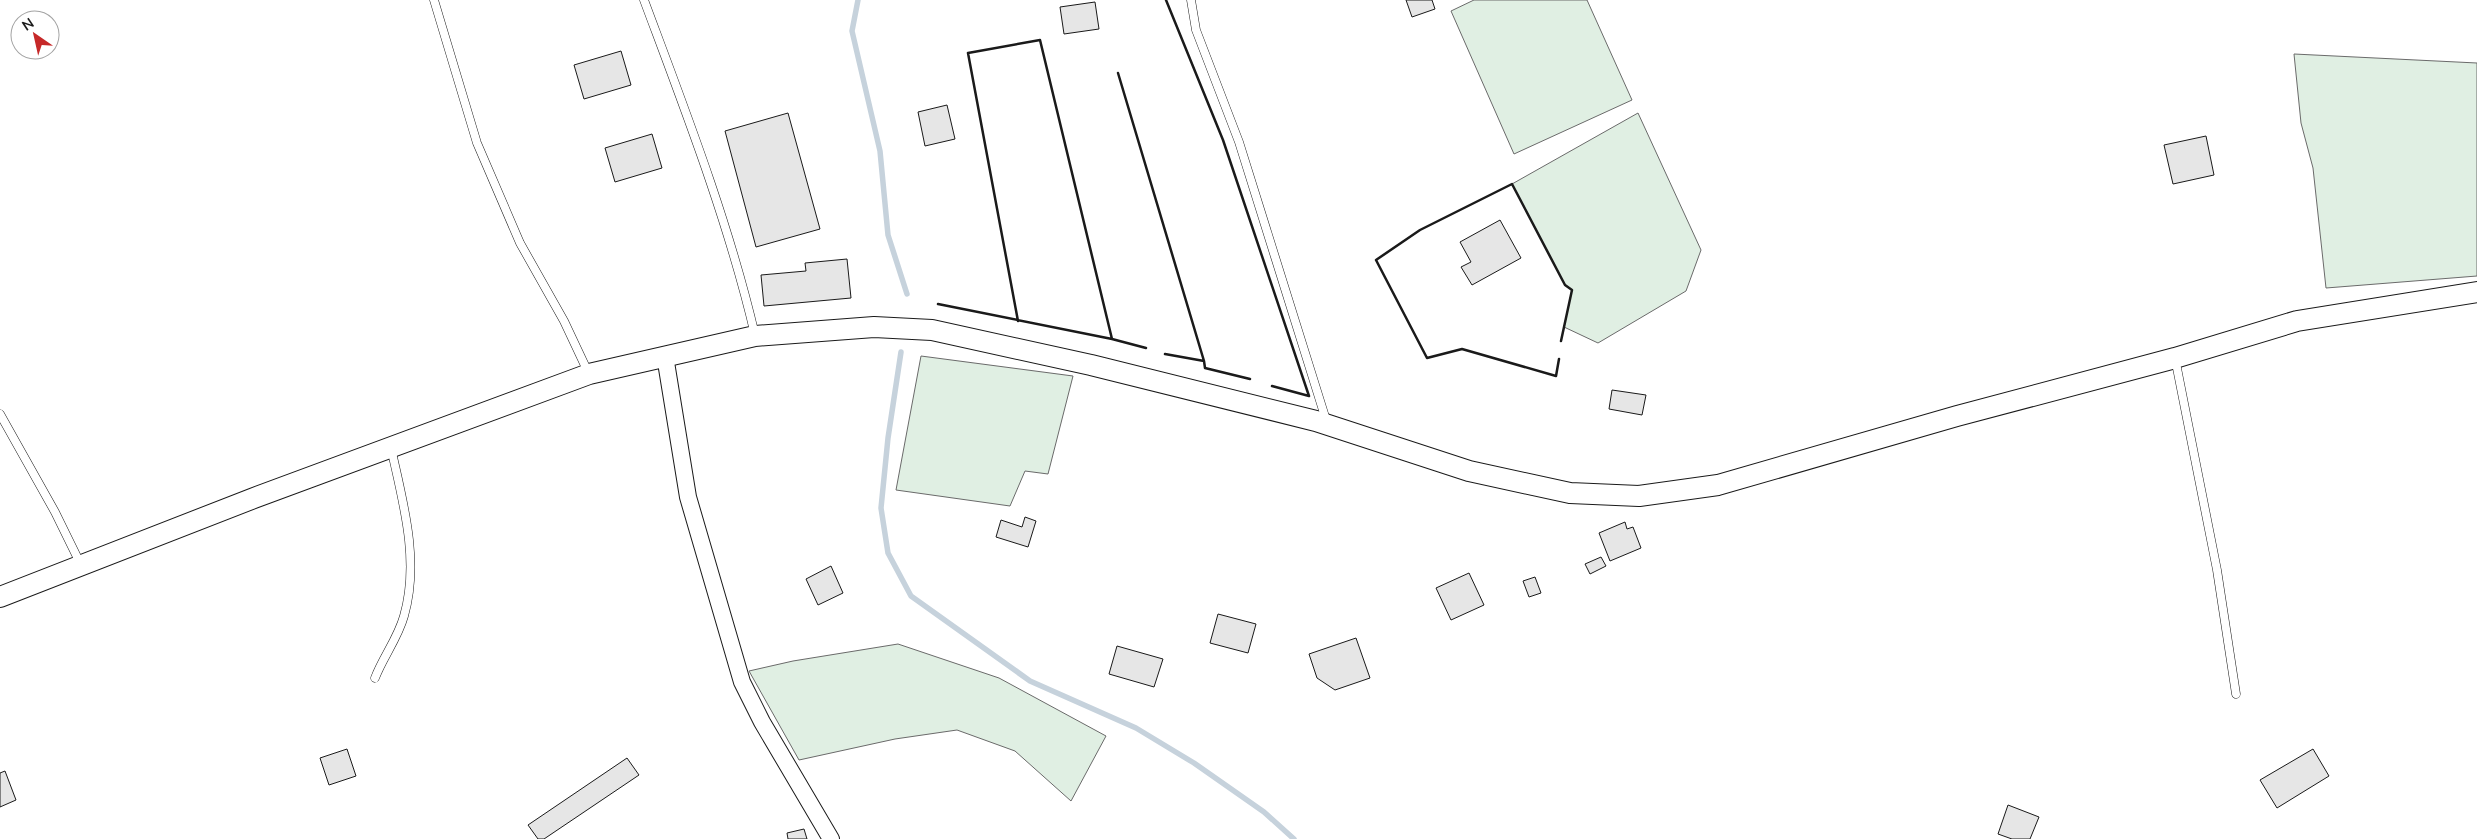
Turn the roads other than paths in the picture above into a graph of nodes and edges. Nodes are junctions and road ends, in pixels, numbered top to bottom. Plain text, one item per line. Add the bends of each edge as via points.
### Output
1 (434, 0) edge
2 (644, 0) edge
3 (1192, 0) edge
4 (2477, 292) edge
5 (755, 336) junction
6 (665, 356) junction
7 (2175, 358) junction
8 (589, 374) junction
9 (0, 414) edge
10 (1327, 425) junction
11 (391, 448) junction
12 (81, 565) junction
13 (0, 596) edge
14 (375, 678) dead end
15 (2236, 694) dead end
16 (831, 839) edge

1 - 8 lane via 477,142 520,243 564,321
2 - 5 lane via 740,271
3 - 10 lane via 1196,30 1239,142
4 - 7 street via 2297,321
5 - 6 street
5 - 10 street via 874,328 932,330 1091,365
6 - 8 street
6 - 16 street via 688,497 742,682
7 - 10 street via 1718,485 1639,496 1570,493 1470,471
7 - 15 lane via 2217,570
8 - 11 street
9 - 12 lane
11 - 12 street
11 - 14 lane via 406,518 412,576 404,616
12 - 13 street

